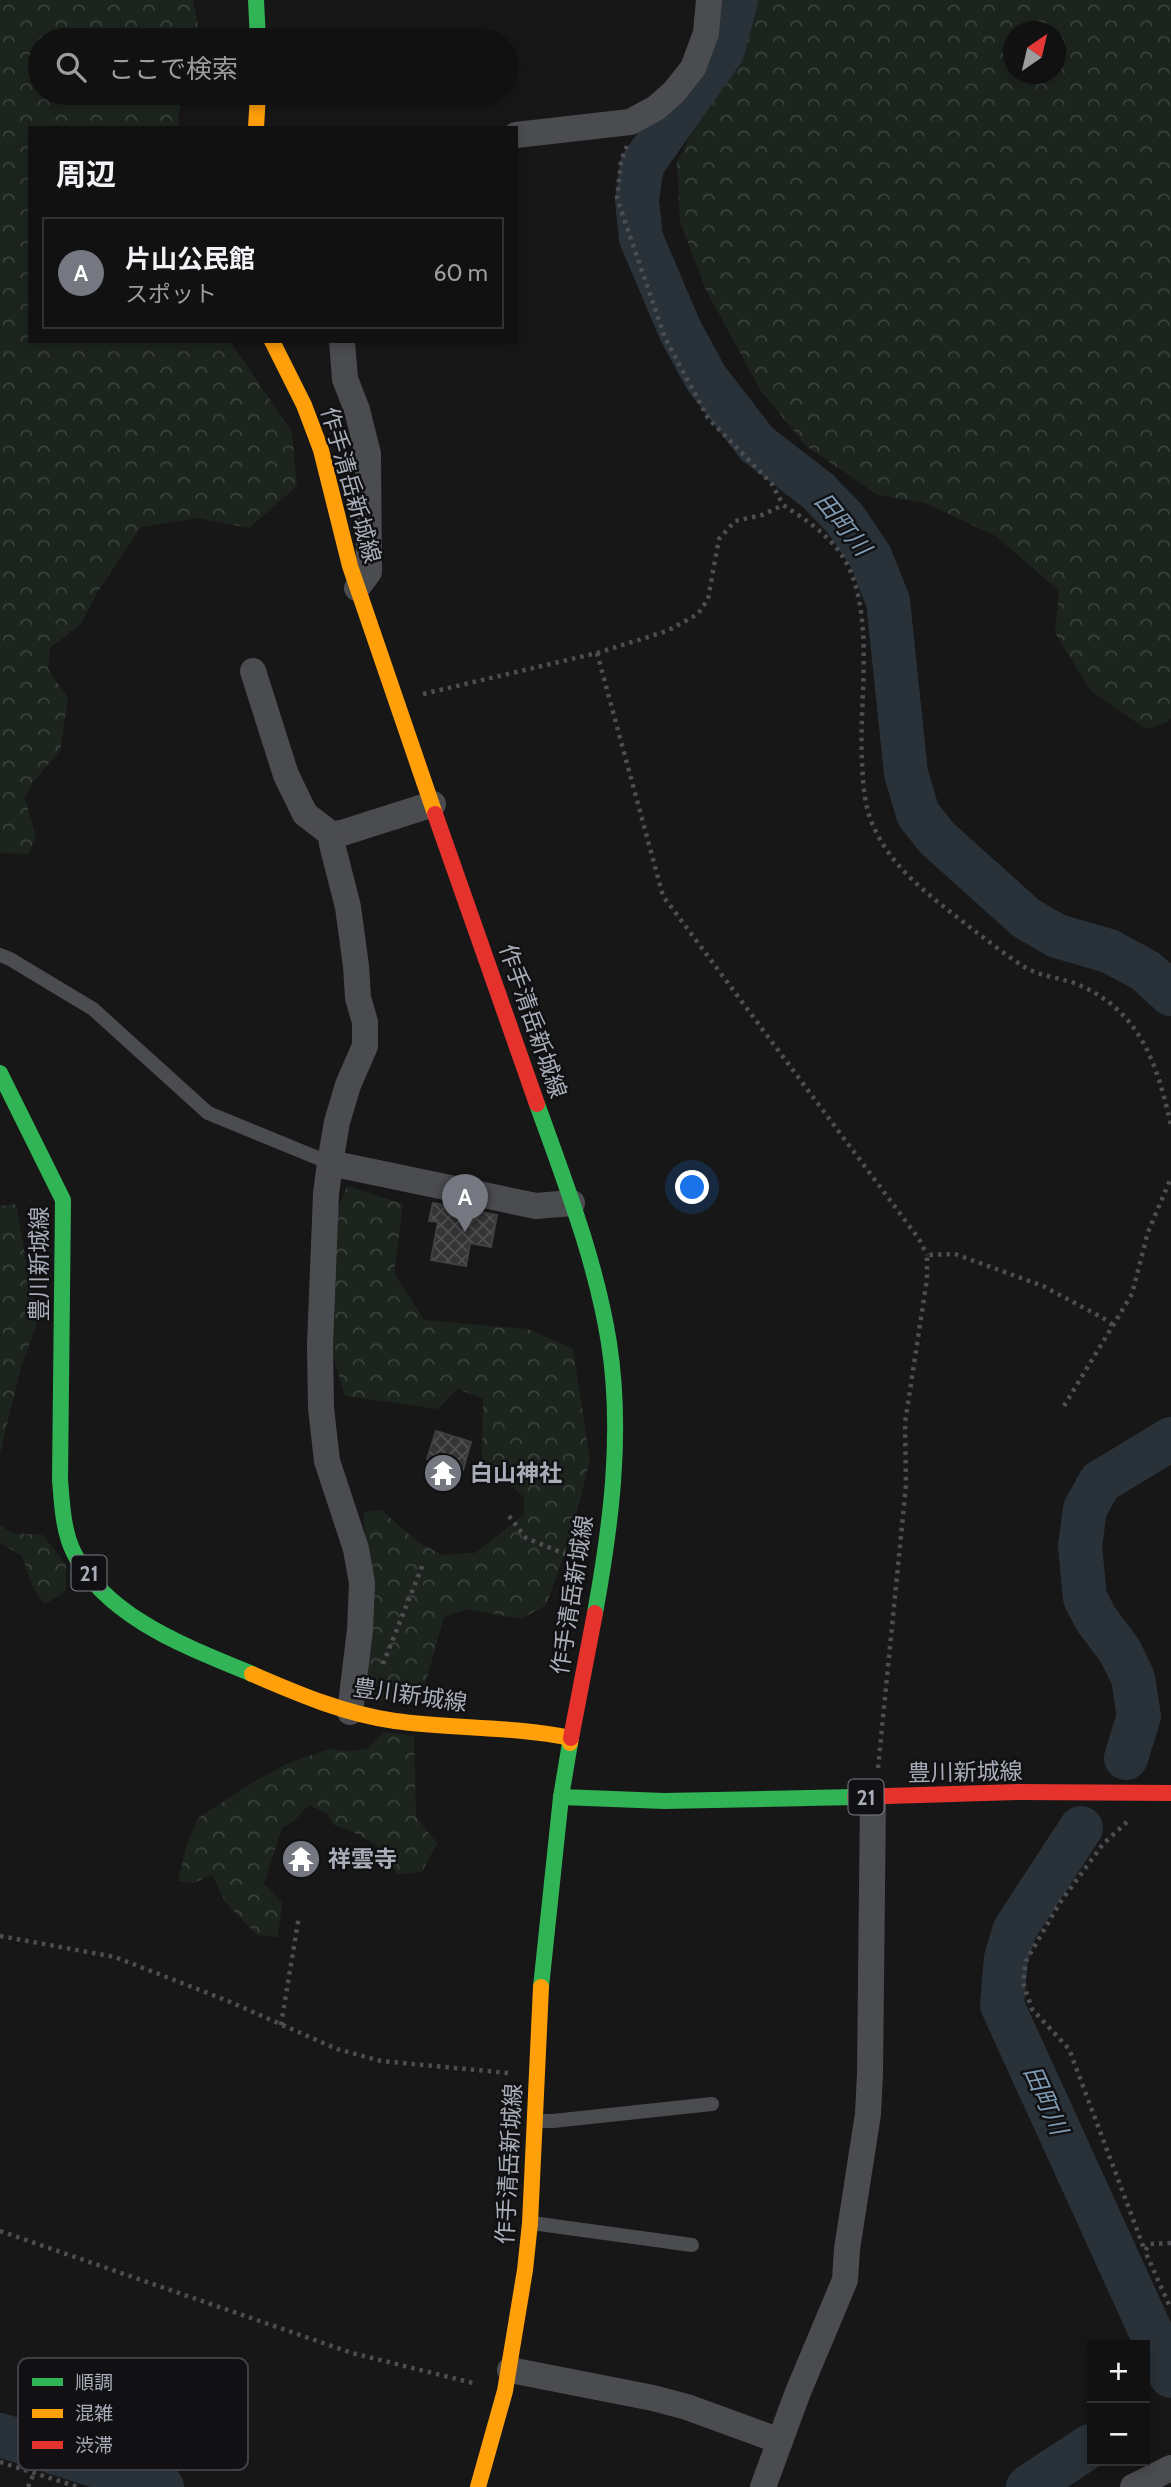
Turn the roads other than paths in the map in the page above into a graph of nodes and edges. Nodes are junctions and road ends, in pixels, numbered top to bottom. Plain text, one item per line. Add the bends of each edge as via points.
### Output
1 (256, 0) edge
2 (709, 0) edge
3 (257, 28) edge
4 (257, 105) edge
5 (256, 126) edge
6 (518, 135) edge
7 (273, 343) edge
8 (342, 343) edge
9 (357, 588) junction
10 (253, 671) dead end
11 (433, 804) junction
12 (331, 834) junction
13 (0, 955) edge
14 (0, 1073) edge
15 (330, 1163) junction
16 (572, 1203) junction
17 (350, 1712) junction
18 (571, 1738) junction
19 (1164, 1793) edge
20 (873, 1796) junction
21 (561, 1797) junction
22 (712, 2104) dead end
23 (535, 2120) junction
24 (530, 2223) junction
25 (692, 2245) dead end
26 (508, 2380) junction
27 (780, 2441) junction
28 (1171, 2468) edge
29 (478, 2487) edge
30 (763, 2487) edge
31 (1133, 2487) edge

1 - 3 main road
2 - 6 street via 706,33 693,68 656,108 630,122
4 - 5 main road
7 - 9 main road, 作手清岳新城線 via 321,450
8 - 9 street via 345,379 368,454 369,572
9 - 11 main road, 作手清岳新城線
10 - 12 street via 286,775 304,814
11 - 12 street
11 - 16 main road, 作手清岳新城線
12 - 15 street via 348,907 365,1046 348,1085
13 - 15 lane via 93,1009 208,1114
14 - 17 main road, 豊川新城線 / 21 via 63,1199 60,1480 74,1553 97,1585 133,1617 188,1647
15 - 16 street via 536,1206
15 - 17 street via 321,1408 327,1461 356,1549 362,1583
16 - 18 main road, 作手清岳新城線 via 593,1268 610,1347 615,1410 603,1562
17 - 18 main road, 豊川新城線 / 21
18 - 21 main road
19 - 20 main road, 豊川新城線 / 21
20 - 21 main road, 豊川新城線 / 21 via 689,1801
20 - 27 street via 870,2074 845,2280
21 - 23 main road, 作手清岳新城線 via 540,1993
22 - 23 lane
23 - 24 main road, 作手清岳新城線
24 - 25 lane
24 - 26 main road, 作手清岳新城線
26 - 27 street via 653,2398
26 - 29 main road, 作手清岳新城線
27 - 30 street
28 - 31 street

